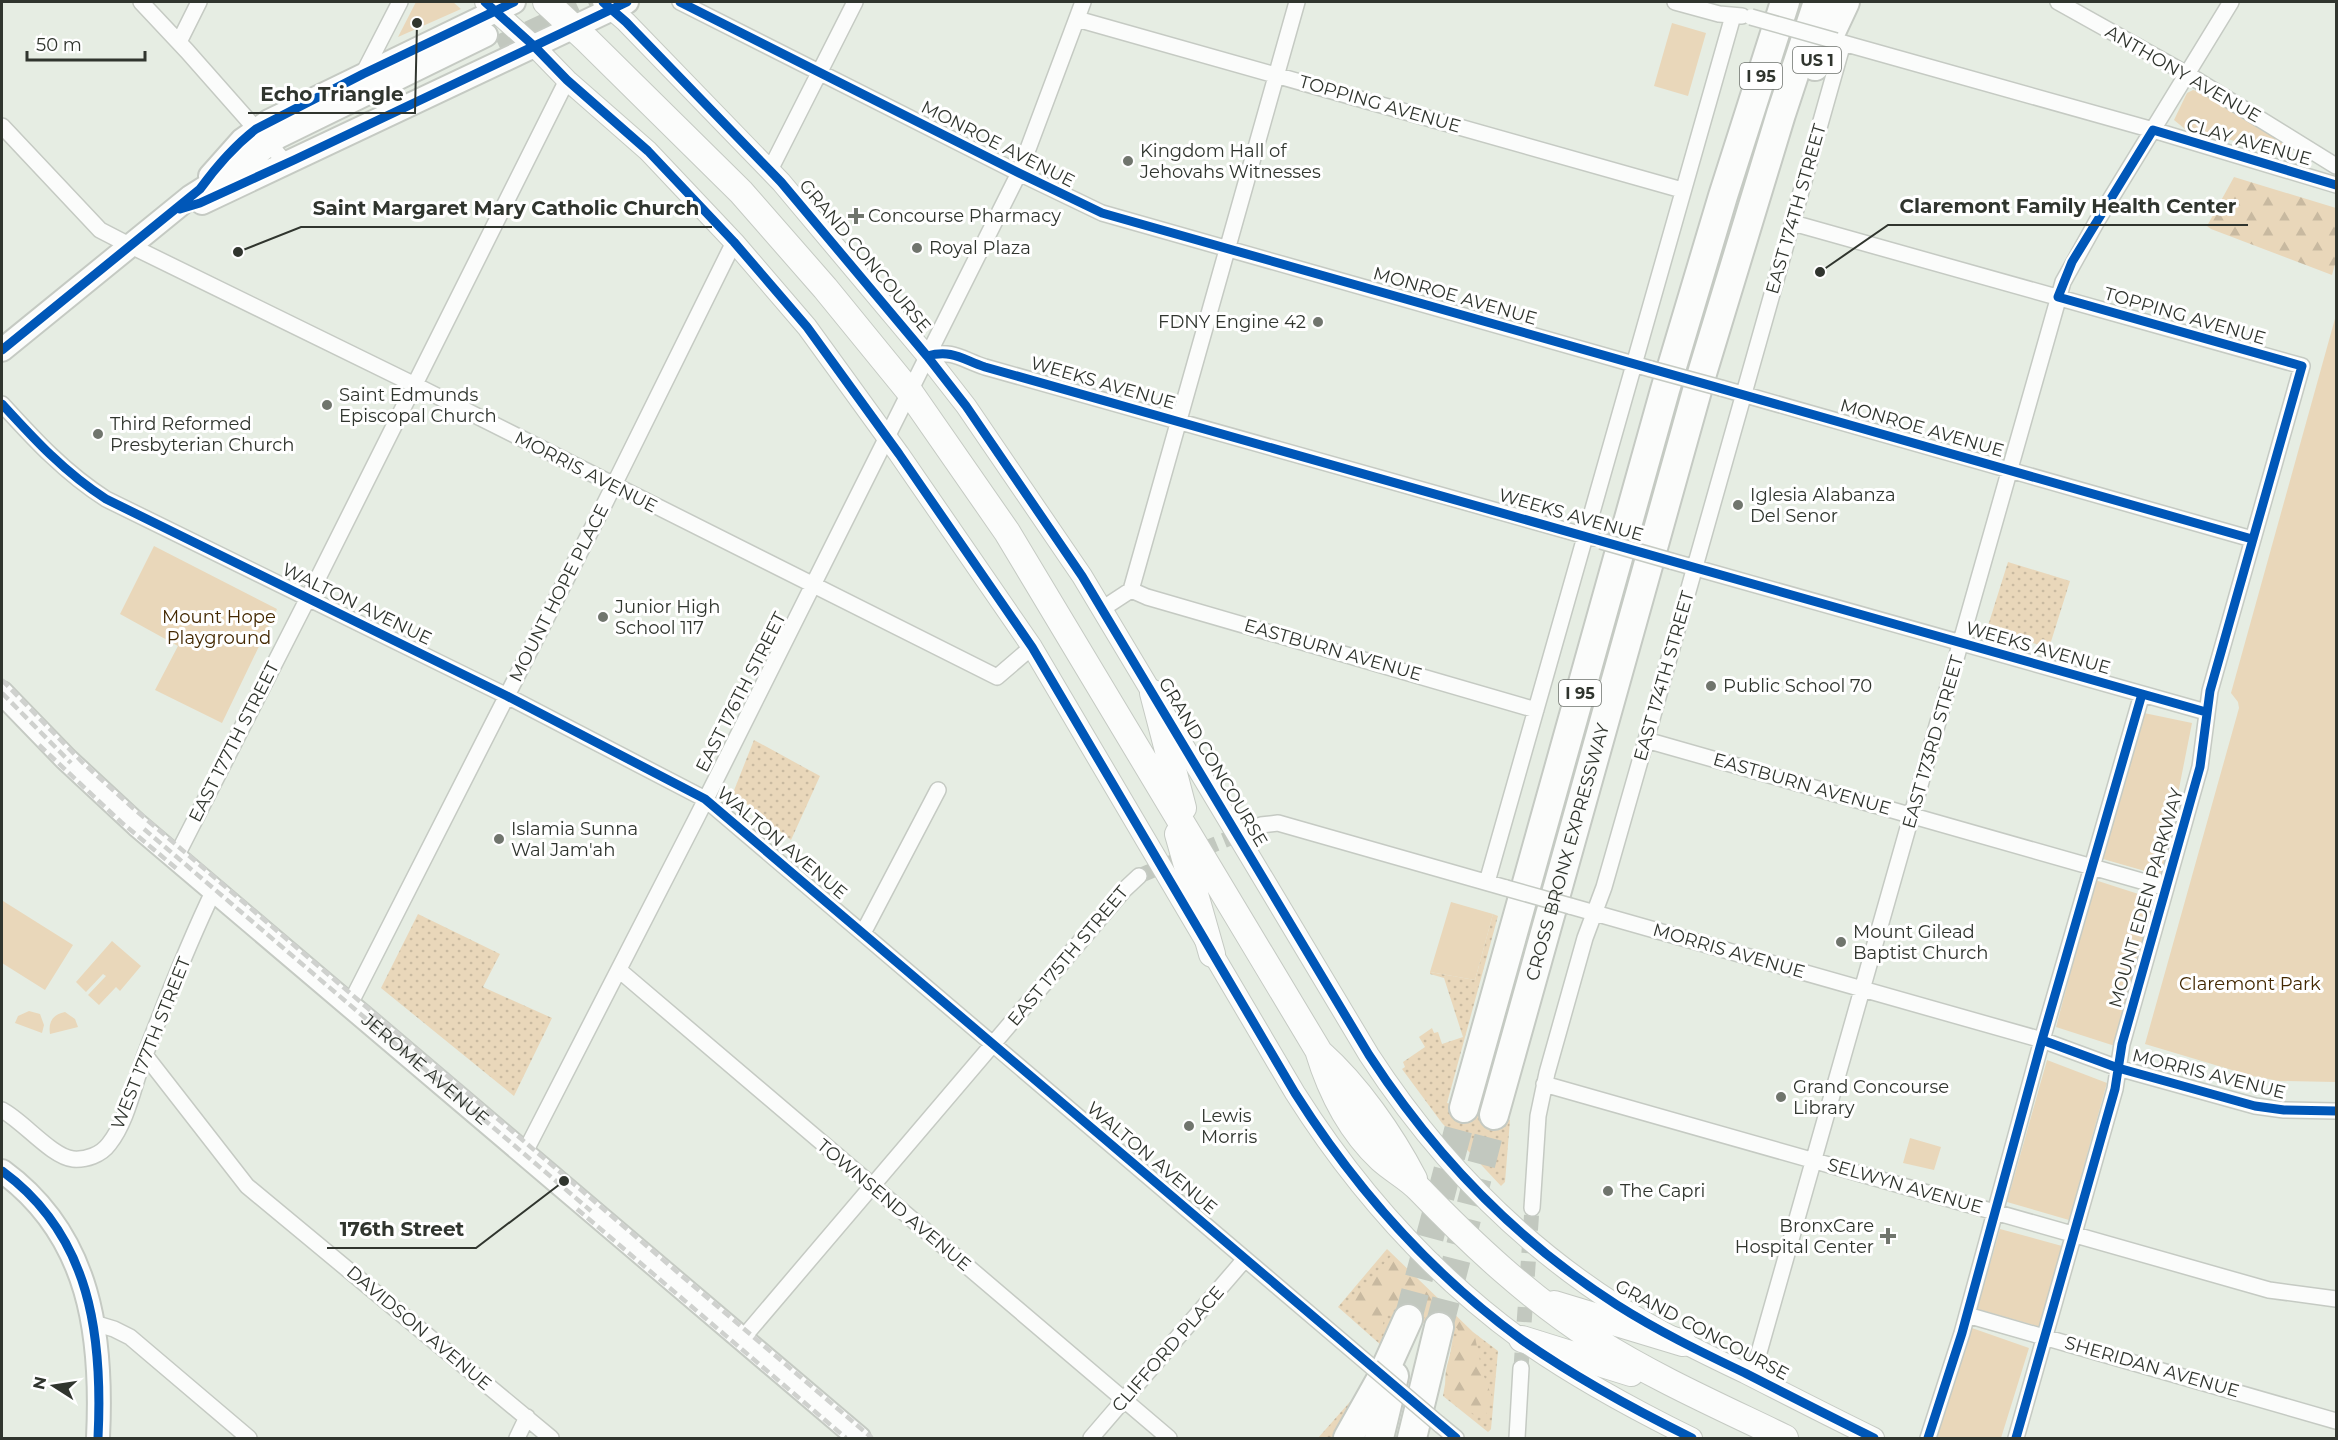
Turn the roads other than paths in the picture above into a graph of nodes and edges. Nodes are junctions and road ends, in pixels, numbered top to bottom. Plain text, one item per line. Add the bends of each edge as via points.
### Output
1 (141, 2) edge
2 (199, 2) edge
3 (400, 2) edge
4 (546, 2) edge
5 (680, 2) edge
6 (855, 2) edge
7 (1083, 2) edge
8 (1297, 2) edge
9 (1676, 2) edge
10 (1785, 2) edge
11 (1818, 2) edge
12 (1845, 2) edge
13 (2058, 2) edge
14 (2231, 2) edge
15 (614, 4) edge
16 (498, 5) edge
17 (1759, 9) edge
18 (1733, 16) junction
19 (1077, 19) junction
20 (573, 27) junction
21 (492, 41) tunnel mouth
22 (178, 42) junction
23 (1840, 42) junction
24 (534, 46) junction
25 (819, 72) junction
26 (363, 74) junction
27 (2187, 74) junction
28 (1276, 75) junction
29 (567, 80) junction
30 (1781, 114) junction
31 (2, 126) edge
32 (2153, 130) junction
33 (268, 148) junction
34 (1737, 150) junction
35 (2337, 166) edge
36 (770, 170) junction
37 (1019, 173) junction
38 (2337, 185) edge
39 (1683, 190) junction
40 (174, 210) junction
41 (1792, 222) junction
42 (734, 242) junction
43 (131, 246) junction
44 (1227, 248) junction
45 (2058, 297) junction
46 (2, 350) edge
47 (927, 356) junction
48 (1633, 364) junction
49 (2302, 366) joint
50 (415, 385) junction
51 (909, 392) junction
52 (1744, 395) junction
53 (2, 404) edge
54 (1178, 421) junction
55 (886, 435) junction
56 (2010, 470) junction
57 (614, 486) junction
58 (1585, 536) junction
59 (2252, 539) junction
60 (1695, 567) junction
61 (812, 585) junction
62 (1131, 590) junction
63 (308, 598) junction
64 (1102, 609) junction
65 (1961, 643) junction
66 (1032, 647) junction
67 (2, 693) edge
68 (1153, 693) junction
69 (2142, 694) junction
70 (507, 696) junction
71 (1536, 710) junction
72 (2206, 712) junction
73 (1646, 740) junction
74 (938, 790) dead end
75 (705, 799) junction
76 (1168, 799) junction
77 (1912, 815) junction
78 (1261, 825) tunnel mouth
79 (1191, 837) junction
80 (176, 857) junction
81 (2093, 867) junction
82 (1139, 876) tunnel mouth
83 (1487, 882) junction
84 (2166, 888) junction
85 (214, 890) junction
86 (1594, 913) junction
87 (863, 933) junction
88 (1212, 954) junction
89 (619, 970) junction
90 (1863, 989) junction
91 (349, 1006) junction
92 (2042, 1040) junction
93 (994, 1045) junction
94 (145, 1055) junction
95 (2118, 1068) junction
96 (1544, 1084) junction
97 (1464, 1108) tunnel mouth
98 (2, 1110) edge
99 (2337, 1111) edge
100 (1494, 1115) tunnel mouth
101 (524, 1154) junction
102 (1815, 1161) junction
103 (2, 1170) edge
104 (873, 1187) junction
105 (1532, 1208) tunnel mouth
106 (1995, 1212) junction
107 (2074, 1235) junction
108 (1245, 1259) junction
109 (1537, 1298) junction
110 (2337, 1299) edge
111 (1967, 1314) junction
112 (94, 1323) junction
113 (1439, 1327) tunnel mouth
114 (2045, 1337) junction
115 (742, 1339) junction
116 (1522, 1340) junction
117 (1683, 1343) junction
118 (1521, 1368) tunnel mouth
119 (1752, 1377) junction
120 (1684, 1389) junction
121 (1124, 1400) junction
122 (527, 1417) junction
123 (2337, 1421) edge
124 (1427, 1424) edge
125 (98, 1438) edge
126 (249, 1438) edge
127 (517, 1438) edge
128 (551, 1438) edge
129 (859, 1438) edge
130 (1091, 1438) edge
131 (1169, 1438) edge
132 (1348, 1438) edge
133 (1379, 1438) edge
134 (1412, 1438) edge
135 (1456, 1438) edge
136 (1517, 1438) edge
137 (1692, 1438) edge
138 (1785, 1438) edge
139 (1874, 1438) edge
140 (1928, 1438) edge
141 (2016, 1438) edge

1 - 22 street
2 - 22 street
3 - 26 street
4 - 20 main road
5 - 25 street, MONROE AVENUE
6 - 25 street
7 - 19 street, EAST 176TH STREET
8 - 28 street
9 - 18 street, CLAY AVENUE
10 - 34 highway, CROSS BRONX EXPRESSWAY / I 95
11 - 30 highway, CROSS BRONX EXPRESSWAY / I 95
12 - 30 highway, US 1 via 1812,71
13 - 27 street, ANTHONY AVENUE
14 - 27 street, EAST 173RD STREET
15 - 20 main road
15 - 36 street, GRAND CONCOURSE via 626,22
16 - 24 street
16 - 26 main road
17 - 18 street, CLAY AVENUE
17 - 23 street, CLAY AVENUE, bridge
17 - 34 highway
18 - 39 street
19 - 28 street, TOPPING AVENUE
19 - 37 street, EAST 176TH STREET
20 - 24 main road
20 - 51 main road via 753,205
21 - 33 main road via 341,105 278,137
22 - 33 street
23 - 32 street, CLAY AVENUE
23 - 41 street, EAST 174TH STREET
24 - 29 street
24 - 33 main road
25 - 36 street
25 - 37 street, MONROE AVENUE
26 - 33 main road
27 - 32 street, EAST 173RD STREET
27 - 35 street, ANTHONY AVENUE
28 - 39 street, TOPPING AVENUE
28 - 44 street
29 - 42 street via 648,151
29 - 50 street, EAST 177TH STREET
30 - 100 highway, CROSS BRONX EXPRESSWAY / I 95 via 1700,380
31 - 43 street, MORRIS AVENUE via 100,230
32 - 38 street, CLAY AVENUE
32 - 45 street, EAST 173RD STREET via 2072,262
33 - 40 main road via 200,189
33 - 40 main road via 200,203
34 - 97 highway, CROSS BRONX EXPRESSWAY / I 95 via 1656,423
36 - 47 street, GRAND CONCOURSE
37 - 44 street, MONROE AVENUE via 1102,213
37 - 47 street, EAST 176TH STREET
39 - 48 street
40 - 43 main road
41 - 45 street, TOPPING AVENUE
41 - 52 street, EAST 174TH STREET
42 - 55 street via 807,327
42 - 57 street, MOUNT HOPE PLACE
43 - 46 main road
43 - 50 street, MORRIS AVENUE
44 - 48 street, MONROE AVENUE
44 - 54 street
45 - 49 street, TOPPING AVENUE
45 - 56 street, EAST 173RD STREET
47 - 51 street, EAST 176TH STREET
47 - 54 street, WEEKS AVENUE via 959,356
47 - 64 street, GRAND CONCOURSE via 986,435
48 - 52 street, MONROE AVENUE, bridge
48 - 58 street
49 - 59 street, MOUNT EDEN PARKWAY
50 - 57 street, MORRIS AVENUE
50 - 63 street, EAST 177TH STREET
51 - 55 street, EAST 176TH STREET
51 - 76 main road via 1007,532
52 - 56 street, MONROE AVENUE
52 - 60 street, EAST 174TH STREET
53 - 63 street, WALTON AVENUE via 83,485
54 - 58 street, WEEKS AVENUE
54 - 62 street
55 - 61 street, EAST 176TH STREET
55 - 66 street
56 - 59 street, MONROE AVENUE
56 - 65 street, EAST 173RD STREET
57 - 61 street, MORRIS AVENUE
57 - 70 street, MOUNT HOPE PLACE
58 - 60 street, WEEKS AVENUE, bridge
58 - 71 street
59 - 72 street, MOUNT EDEN PARKWAY
60 - 65 street, WEEKS AVENUE
60 - 73 street, EAST 174TH STREET
61 - 66 street, MORRIS AVENUE via 997,677
61 - 75 street, EAST 176TH STREET
62 - 64 street
62 - 71 street, EASTBURN AVENUE
63 - 70 street, WALTON AVENUE
63 - 80 street, EAST 177TH STREET
64 - 68 street, GRAND CONCOURSE
65 - 69 street, WEEKS AVENUE
65 - 77 street, EAST 173RD STREET
66 - 88 street
67 - 80 main road, JEROME AVENUE via 101,793
68 - 79 main road
68 - 117 street, GRAND CONCOURSE via 1369,1055 1421,1129 1482,1196 1528,1238 1601,1294
69 - 72 street, WEEKS AVENUE
69 - 81 street
70 - 75 street, WALTON AVENUE
70 - 91 street, MOUNT HOPE PLACE
71 - 83 street
72 - 84 street, MOUNT EDEN PARKWAY via 2200,767
73 - 77 street, EASTBURN AVENUE
73 - 86 street, EAST 174TH STREET
74 - 87 street
75 - 87 street, WALTON AVENUE
75 - 89 street, EAST 176TH STREET
76 - 79 main road
76 - 88 main road
77 - 81 street, EASTBURN AVENUE
77 - 90 street, EAST 173RD STREET
78 - 83 street, MORRIS AVENUE via 1278,823
79 - 109 main road via 1318,1050 1329,1084 1359,1132 1380,1158 1419,1188 1470,1241
80 - 85 main road, JEROME AVENUE
81 - 84 street, EASTBURN AVENUE
81 - 92 street
82 - 93 street, EAST 175TH STREET
83 - 86 street, MORRIS AVENUE, bridge
84 - 95 street, MOUNT EDEN PARKWAY
85 - 91 main road, JEROME AVENUE
85 - 94 street, WEST 177TH STREET
86 - 90 street, MORRIS AVENUE
86 - 96 street, EAST 174TH STREET
87 - 93 street, WALTON AVENUE
88 - 116 street via 1308,1113 1359,1182 1431,1262
89 - 101 street, EAST 176TH STREET
89 - 104 street, TOWNSEND AVENUE
90 - 92 street, MORRIS AVENUE
90 - 102 street, EAST 173RD STREET
91 - 101 main road, JEROME AVENUE
92 - 95 street, MORRIS AVENUE
92 - 106 street
93 - 104 street, EAST 175TH STREET
93 - 108 street, WALTON AVENUE
94 - 98 street, WEST 177TH STREET via 123,1116 102,1153 73,1159 61,1156
94 - 122 street, DAVIDSON AVENUE via 247,1186
95 - 99 street, MORRIS AVENUE via 2255,1106
95 - 107 street, MOUNT EDEN PARKWAY
96 - 102 street, SELWYN AVENUE
96 - 105 street, EAST 174TH STREET
101 - 115 main road, JEROME AVENUE
102 - 106 street, SELWYN AVENUE
102 - 119 street, EAST 173RD STREET
103 - 112 main road via 35,1201 65,1242 82,1279
104 - 115 street, EAST 175TH STREET
104 - 121 street, TOWNSEND AVENUE
106 - 107 street, SELWYN AVENUE
106 - 111 street
107 - 110 street, SELWYN AVENUE via 2269,1290
107 - 114 street, MOUNT EDEN PARKWAY
108 - 121 street, CLIFFORD PLACE
108 - 124 street, WALTON AVENUE, bridge via 1372,1367
109 - 117 main road
109 - 120 main road via 1608,1348
111 - 114 street, SHERIDAN AVENUE
111 - 140 street
112 - 125 main road via 99,1371
112 - 126 street via 130,1337
113 - 124 highway
114 - 123 street, SHERIDAN AVENUE
114 - 141 street, MOUNT EDEN PARKWAY
115 - 129 main road, JEROME AVENUE
116 - 120 main road
116 - 137 street via 1611,1397
117 - 119 street, GRAND CONCOURSE
118 - 136 street
119 - 139 street, GRAND CONCOURSE
120 - 138 main road
121 - 130 street, CLIFFORD PLACE
121 - 131 street, TOWNSEND AVENUE
122 - 127 street
122 - 128 street, DAVIDSON AVENUE
124 - 134 highway
124 - 135 street, WALTON AVENUE
132 - 133 highway via 1408,1319

